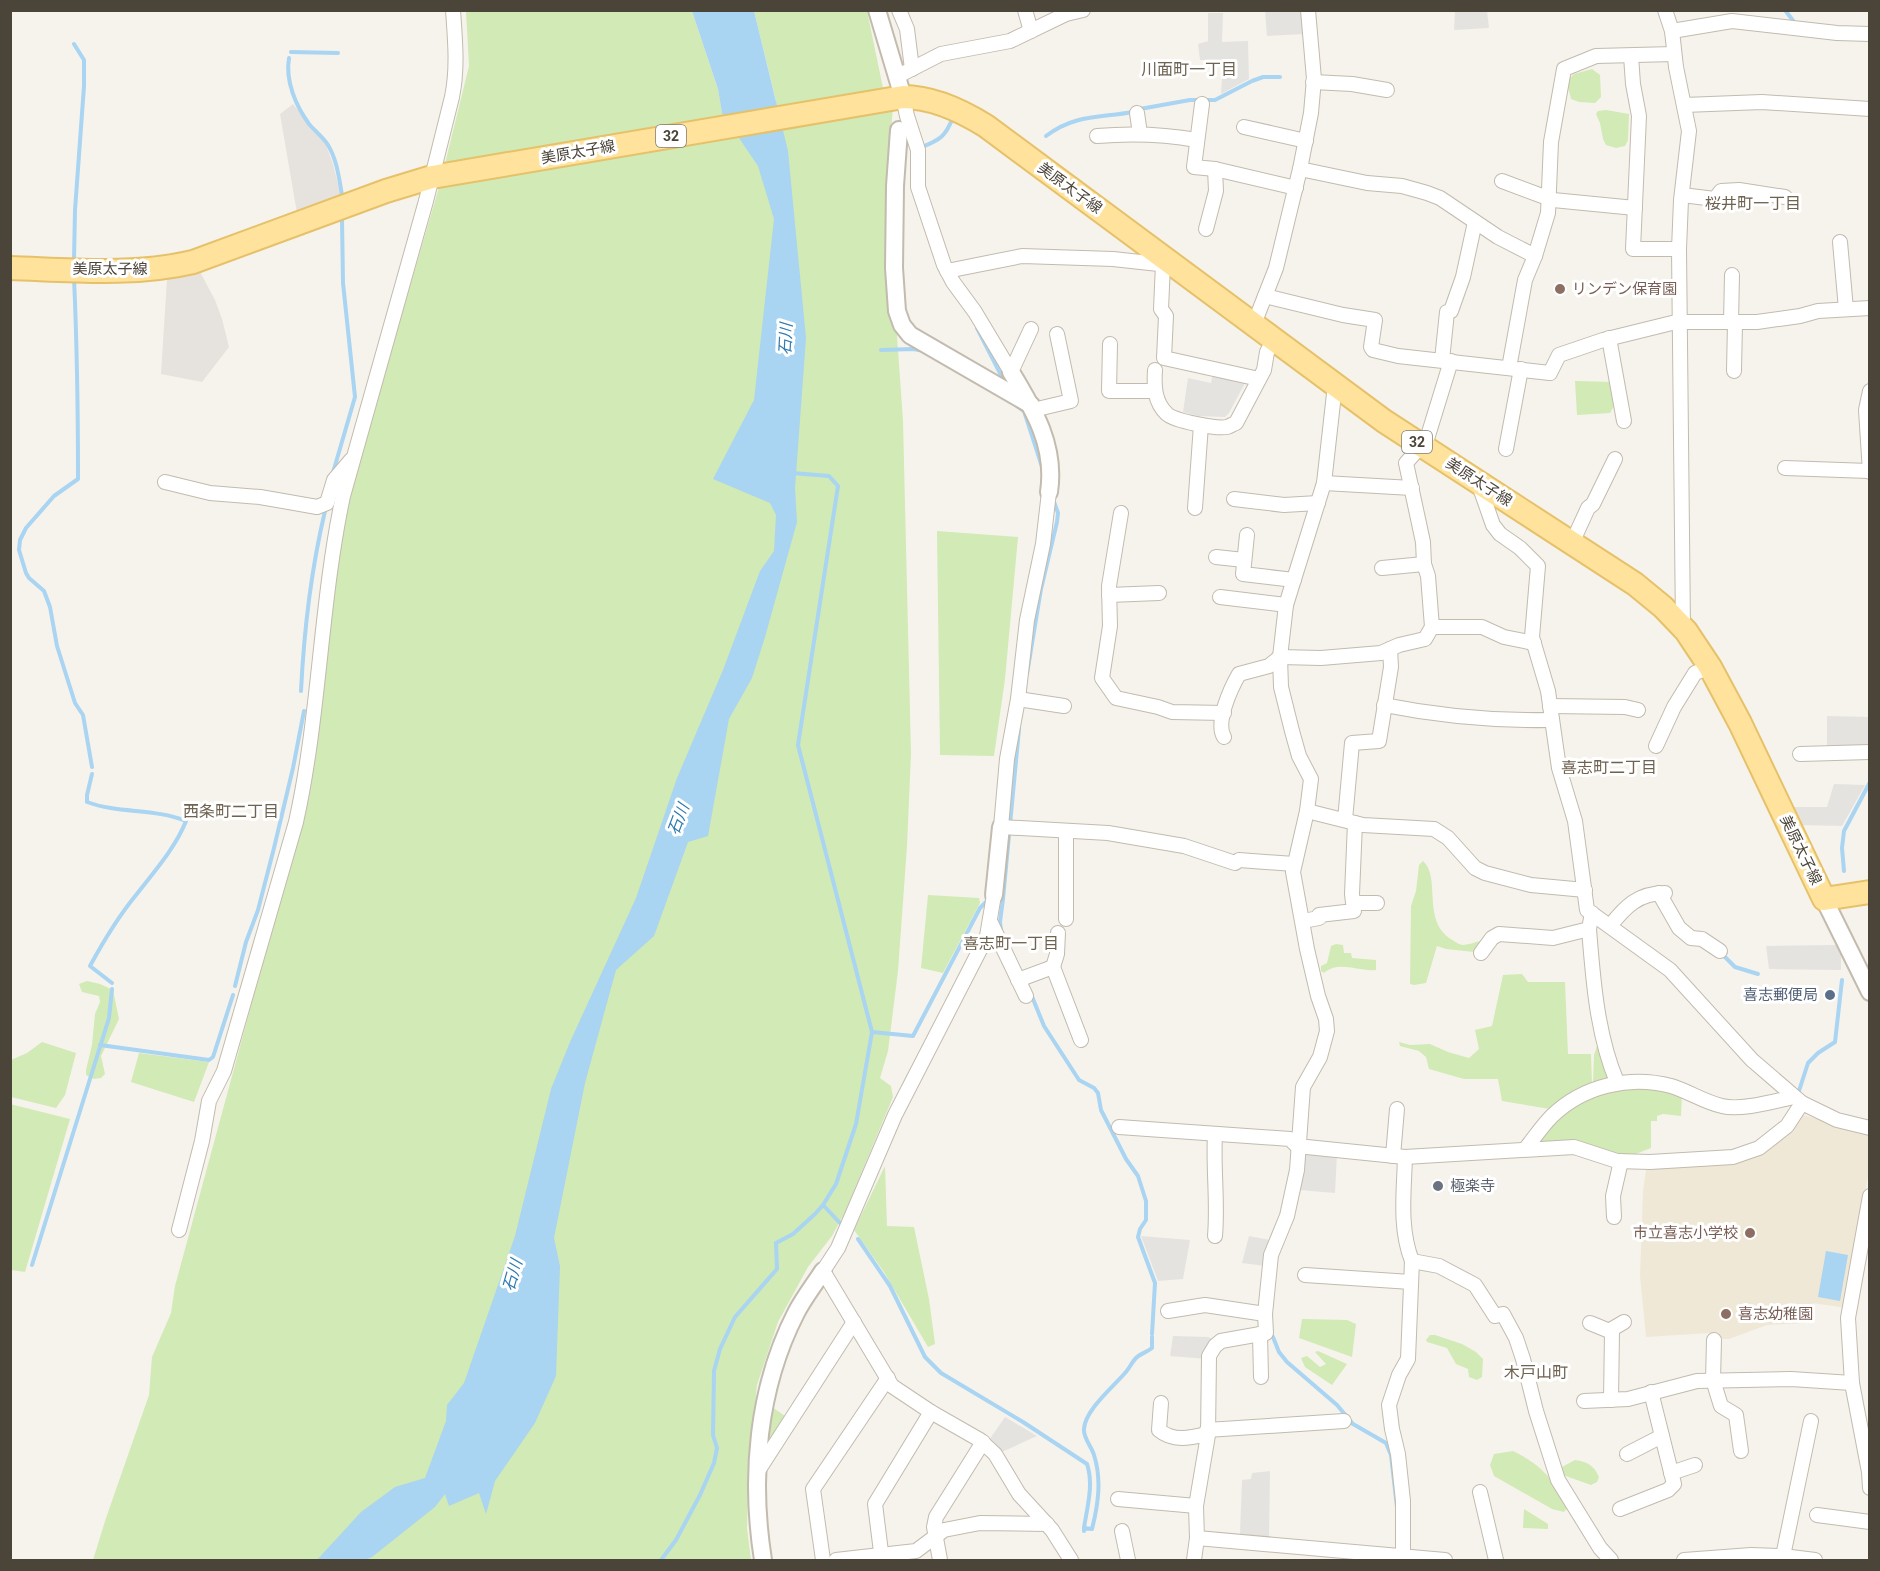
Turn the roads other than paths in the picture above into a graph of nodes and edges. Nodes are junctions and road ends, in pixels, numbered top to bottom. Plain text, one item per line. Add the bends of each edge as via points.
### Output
1 (453, 10) edge
2 (878, 10) edge
3 (899, 10) edge
4 (1025, 10) edge
5 (1083, 10) edge
6 (1308, 10) edge
7 (1665, 10) edge
8 (1031, 31) junction
9 (1672, 31) junction
10 (1869, 34) edge
11 (1674, 54) junction
12 (1631, 56) junction
13 (1314, 82) junction
14 (902, 85) junction
15 (1387, 90) dead end
16 (1202, 104) dead end
17 (1684, 105) junction
18 (1869, 109) edge
19 (1137, 113) dead end
20 (1244, 127) dead end
21 (899, 130) joint
22 (1140, 134) junction
23 (1097, 136) dead end
24 (1197, 140) junction
25 (1306, 141) junction
26 (1215, 169) junction
27 (1300, 169) junction
28 (439, 176) junction
29 (1502, 181) dead end
30 (1296, 188) junction
31 (1682, 195) junction
32 (1785, 197) dead end
33 (1549, 198) junction
34 (1635, 208) junction
35 (1475, 222) junction
36 (1206, 229) dead end
37 (1839, 242) dead end
38 (1679, 249) junction
39 (1535, 256) junction
40 (1169, 265) junction
41 (10, 268) edge
42 (947, 271) junction
43 (1732, 275) dead end
44 (1265, 296) junction
45 (1869, 308) edge
46 (1846, 309) junction
47 (1678, 322) junction
48 (1733, 323) junction
49 (1254, 324) junction
50 (1031, 329) dead end
51 (1057, 334) dead end
52 (1274, 339) junction
53 (1609, 339) junction
54 (1110, 344) dead end
55 (1446, 361) junction
56 (1515, 369) junction
57 (1155, 370) dead end
58 (1734, 371) dead end
59 (1011, 372) junction
60 (1259, 379) junction
61 (1335, 385) junction
62 (1869, 391) edge
63 (1154, 392) junction
64 (1032, 408) junction
65 (1624, 421) dead end
66 (1201, 425) junction
67 (1422, 445) junction
68 (1506, 449) dead end
69 (354, 456) junction
70 (1615, 459) dead end
71 (1785, 468) dead end
72 (1869, 471) edge
73 (1477, 481) junction
74 (165, 482) dead end
75 (1324, 483) junction
76 (1412, 488) junction
77 (1049, 492) joint
78 (1234, 499) dead end
79 (1318, 503) junction
80 (1195, 507) dead end
81 (1120, 513) dead end
82 (1247, 535) dead end
83 (1572, 543) junction
84 (1216, 557) dead end
85 (1245, 560) junction
86 (1424, 564) junction
87 (1382, 568) dead end
88 (1294, 580) junction
89 (1159, 593) dead end
90 (1109, 595) junction
91 (1221, 597) dead end
92 (1286, 605) junction
93 (1432, 627) junction
94 (1683, 628) junction
95 (1534, 643) junction
96 (1390, 649) junction
97 (1280, 657) junction
98 (1710, 668) dead end
99 (1023, 699) junction
100 (1384, 705) junction
101 (1064, 706) dead end
102 (1638, 710) dead end
103 (1224, 713) junction
104 (1551, 713) junction
105 (1224, 737) dead end
106 (1656, 746) dead end
107 (1869, 752) edge
108 (1800, 754) dead end
109 (1307, 811) junction
110 (1350, 821) junction
111 (1001, 826) junction
112 (1066, 831) junction
113 (1294, 864) junction
114 (1585, 890) junction
115 (1869, 892) edge
116 (994, 895) joint
117 (1824, 899) junction
118 (1354, 903) junction
119 (1377, 903) dead end
120 (1592, 913) junction
121 (1066, 919) dead end
122 (1303, 921) junction
123 (991, 923) junction
124 (1610, 926) junction
125 (1589, 929) junction
126 (1058, 933) dead end
127 (1720, 951) dead end
128 (1481, 953) dead end
129 (1053, 967) junction
130 (1018, 980) junction
131 (1869, 992) edge
132 (1026, 996) dead end
133 (1081, 1040) dead end
134 (1617, 1082) junction
135 (1798, 1100) junction
136 (1397, 1109) dead end
137 (1119, 1127) dead end
138 (1869, 1128) edge
139 (1215, 1134) junction
140 (1297, 1146) junction
141 (1527, 1149) junction
142 (1399, 1157) junction
143 (1621, 1161) junction
144 (1869, 1196) edge
145 (1614, 1217) dead end
146 (179, 1230) dead end
147 (1215, 1236) dead end
148 (1412, 1261) junction
149 (823, 1271) junction
150 (1305, 1275) dead end
151 (1411, 1282) junction
152 (1168, 1311) dead end
153 (1264, 1314) junction
154 (854, 1322) junction
155 (1624, 1322) dead end
156 (1590, 1323) dead end
157 (1612, 1332) junction
158 (1260, 1335) junction
159 (1714, 1340) dead end
160 (1261, 1377) dead end
161 (888, 1378) junction
162 (1713, 1380) junction
163 (1852, 1383) junction
164 (1651, 1392) junction
165 (1611, 1400) junction
166 (1584, 1401) dead end
167 (1161, 1403) dead end
168 (931, 1412) junction
169 (1344, 1421) dead end
170 (1810, 1421) dead end
171 (1208, 1432) junction
172 (1662, 1436) junction
173 (983, 1442) junction
174 (1741, 1451) dead end
175 (1627, 1454) dead end
176 (1695, 1466) dead end
177 (758, 1471) junction
178 (1671, 1473) junction
179 (1869, 1488) edge
180 (1480, 1492) dead end
181 (1118, 1499) dead end
182 (1196, 1506) junction
183 (1620, 1509) dead end
184 (1817, 1515) dead end
185 (1869, 1522) edge
186 (1047, 1524) junction
187 (1122, 1531) dead end
188 (936, 1536) junction
189 (1197, 1538) junction
190 (882, 1558) edge
191 (1404, 1558) edge
192 (1746, 1558) edge
193 (1790, 1558) edge
194 (1067, 1559) edge
195 (763, 1560) edge
196 (823, 1560) edge
197 (836, 1560) edge
198 (940, 1560) edge
199 (1128, 1560) edge
200 (1194, 1560) edge
201 (1445, 1560) edge
202 (1496, 1560) edge
203 (1611, 1560) edge
204 (1683, 1560) edge
205 (1815, 1560) edge

1 - 28 street via 456,81
2 - 14 street
3 - 14 street via 907,29
4 - 8 street
5 - 8 street
6 - 13 street
7 - 9 street
8 - 14 street via 1010,41 941,54
9 - 10 street via 1732,21
9 - 11 street
11 - 12 street
11 - 17 street
12 - 33 street via 1596,56 1564,69 1551,142
12 - 34 street via 1639,116
13 - 15 street
13 - 25 street
14 - 21 street
14 - 28 main road, 美原太子線 / 32
14 - 40 main road, 美原太子線 / 32 via 975,119
14 - 42 street via 918,150 918,187
16 - 24 street
17 - 18 street via 1762,102
17 - 31 street via 1689,131
19 - 22 street
20 - 25 street
21 - 64 street via 894,268 897,311 902,325 910,335
22 - 23 street
22 - 24 street
24 - 26 street via 1194,166
25 - 27 street
26 - 30 street
26 - 36 street via 1216,191
27 - 30 street
27 - 35 street via 1427,193
28 - 41 main road, 美原太子線 / 32 via 386,191 174,267
28 - 69 street
29 - 33 street
30 - 44 street
31 - 32 street via 1715,199 1721,191 1739,190
31 - 38 street
33 - 34 street
33 - 39 street
34 - 38 street via 1633,249
35 - 39 street
35 - 55 street via 1463,277 1451,311 1447,312
37 - 46 street
38 - 47 street
39 - 56 street via 1525,280
40 - 42 street via 1022,256
40 - 49 main road, 美原太子線 / 32
40 - 60 street via 1161,309 1166,316 1164,358
42 - 59 street
43 - 48 street
44 - 49 street
44 - 55 street via 1372,318 1373,350
45 - 46 street
46 - 48 street
47 - 48 street
47 - 53 street
47 - 94 street
48 - 58 street
49 - 52 main road, 美原太子線 / 32
50 - 59 street
51 - 64 street via 1071,401
52 - 60 street
52 - 61 main road, 美原太子線 / 32
53 - 56 street via 1559,355 1550,373
53 - 65 street
54 - 63 street via 1108,391
55 - 56 street
55 - 67 street via 1427,440
56 - 68 street
57 - 63 street
59 - 64 street
60 - 66 street via 1236,423 1227,427
61 - 67 main road, 美原太子線 / 32
61 - 75 street
62 - 72 street
63 - 66 street via 1166,413
64 - 77 street via 1045,437 1052,472
66 - 80 street
67 - 73 main road, 美原太子線 / 32
67 - 76 street via 1406,463
69 - 74 street via 334,480 325,505 317,507 210,493
69 - 146 street via 334,537 304,787 224,1071 209,1101
70 - 83 street
71 - 72 street
73 - 83 main road, 美原太子線 / 32
73 - 95 street via 1493,525 1538,566
75 - 76 street
75 - 79 street
76 - 86 street
77 - 99 street via 1027,620
78 - 79 street via 1284,505
79 - 88 street
81 - 90 street
82 - 85 street
83 - 94 main road, 美原太子線 / 32 via 1635,584
84 - 85 street
85 - 88 street via 1243,574
86 - 87 street
86 - 93 street
88 - 92 street
89 - 90 street
90 - 103 street via 1110,626 1102,678 1116,698 1172,712
91 - 92 street via 1239,592
92 - 97 street
93 - 95 street via 1482,627 1504,637
93 - 96 street via 1425,639
94 - 117 main road, 美原太子線 / 32 via 1726,695
95 - 104 street
96 - 97 street via 1351,656
96 - 100 street
97 - 103 street via 1269,666 1239,674 1230,689
97 - 109 street via 1281,687 1299,756 1311,779
98 - 106 street via 1695,673
99 - 101 street
99 - 111 street via 1007,759
100 - 104 street via 1468,717
100 - 110 street via 1379,741 1352,742
102 - 104 street via 1625,707
103 - 105 street
104 - 114 street via 1559,768 1575,821
107 - 108 street
109 - 110 street
109 - 113 street
110 - 114 street via 1434,829 1485,873 1531,885
110 - 118 street
111 - 112 street
111 - 116 street
112 - 113 street via 1108,833 1184,846 1235,863 1239,860
112 - 121 street
113 - 122 street
114 - 120 street via 1587,910
115 - 117 main road, 美原太子線
116 - 123 street
117 - 131 street
118 - 119 street
118 - 122 street via 1354,911
120 - 124 street
120 - 125 street
122 - 140 street via 1327,1031 1320,1057 1303,1087
123 - 130 street
123 - 149 street via 895,1115 838,1248
124 - 127 street via 1627,905 1662,893 1679,928
124 - 135 street via 1670,970 1752,1060
125 - 128 street via 1553,938 1498,934
125 - 134 street via 1601,1026
126 - 129 street
129 - 130 street
129 - 133 street
130 - 132 street
134 - 135 street via 1671,1086 1723,1107
134 - 141 street via 1596,1089 1554,1115
135 - 138 street via 1837,1120
135 - 143 street via 1787,1126 1760,1148 1732,1157
136 - 142 street
137 - 139 street
139 - 140 street via 1290,1139
139 - 147 street
140 - 142 street
140 - 153 street via 1297,1170 1287,1216 1271,1255
141 - 142 street
141 - 143 street via 1574,1147
142 - 148 street via 1407,1249
143 - 145 street via 1613,1196
144 - 163 street via 1848,1318
148 - 151 street
148 - 203 street via 1438,1266 1475,1284 1496,1316 1503,1314 1523,1359 1557,1480
149 - 154 street
149 - 177 street via 796,1312 774,1366 762,1415
150 - 151 street
151 - 191 street via 1408,1359 1389,1405 1403,1501
152 - 153 street via 1204,1299
153 - 158 street via 1266,1333
154 - 161 street
154 - 177 street
155 - 157 street
156 - 157 street
157 - 165 street
158 - 160 street
158 - 171 street via 1221,1341 1209,1356
159 - 162 street
161 - 168 street via 892,1386
161 - 196 street via 813,1489
162 - 163 street
162 - 164 street
162 - 174 street via 1721,1406 1736,1415
163 - 179 street
164 - 165 street
164 - 172 street
165 - 166 street
167 - 171 street via 1159,1430 1167,1437 1191,1438
168 - 173 street
168 - 190 street via 875,1504
169 - 171 street
170 - 193 street
171 - 182 street
172 - 175 street
172 - 178 street
173 - 186 street via 995,1454 1019,1494
173 - 188 street via 936,1517
176 - 178 street
177 - 195 street
178 - 183 street via 1674,1484 1668,1490
180 - 202 street
181 - 182 street
182 - 189 street
184 - 185 street
186 - 188 street via 980,1523 944,1530
186 - 194 street
187 - 199 street
188 - 190 street via 916,1551
188 - 198 street
189 - 191 street
189 - 200 street
190 - 197 street
191 - 201 street
192 - 193 street
192 - 204 street
193 - 205 street

